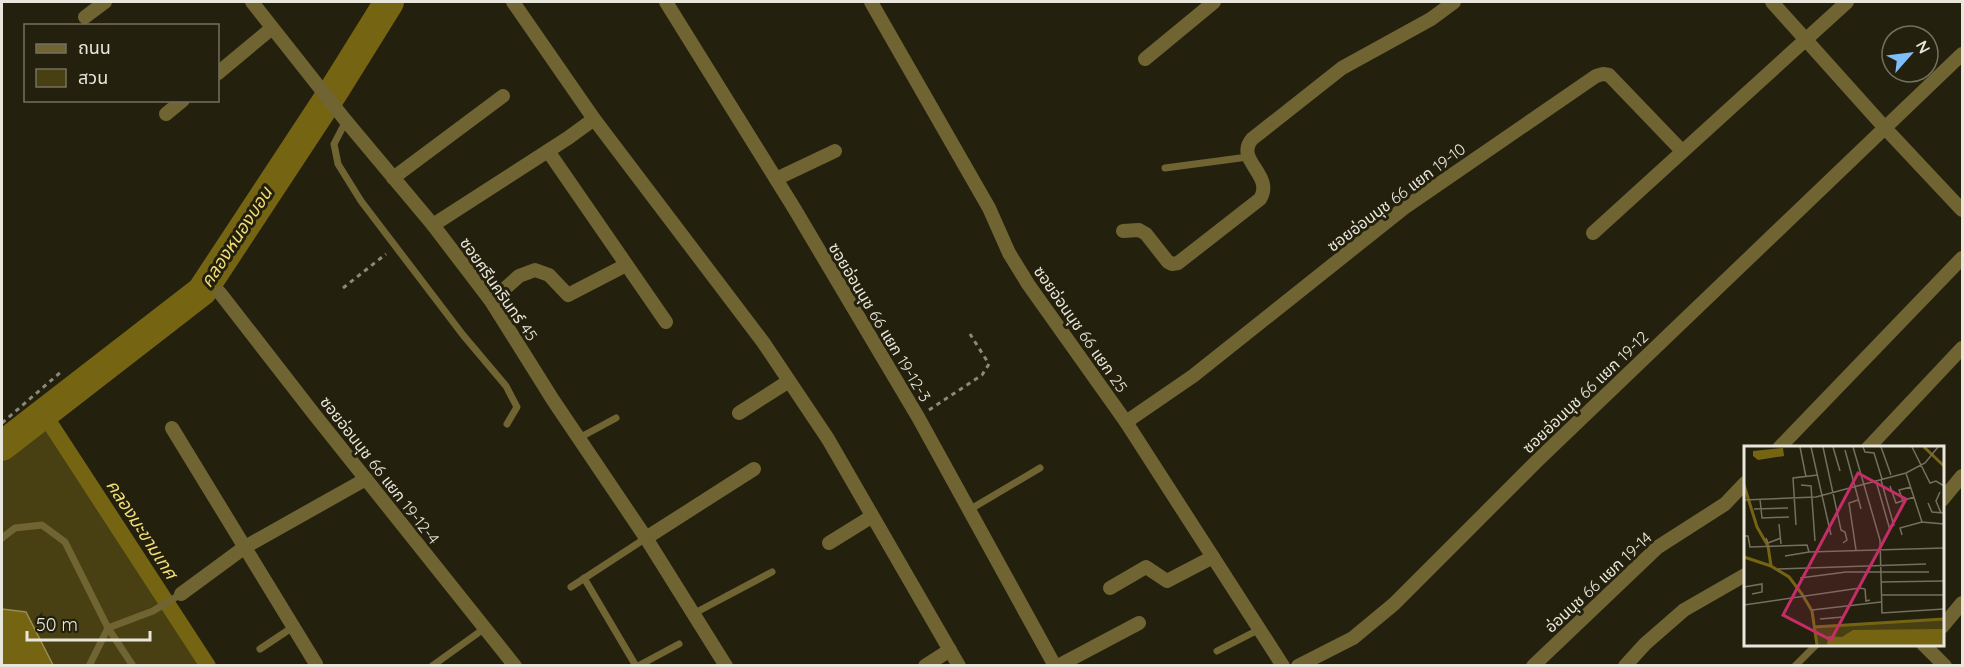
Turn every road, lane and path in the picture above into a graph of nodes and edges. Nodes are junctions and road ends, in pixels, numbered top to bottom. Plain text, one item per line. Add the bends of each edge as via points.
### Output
1 (105, 2) edge
2 (252, 2) edge
3 (513, 2) edge
4 (666, 2) edge
5 (871, 2) edge
6 (1214, 2) edge
7 (1454, 2) edge
8 (1772, 2) edge
9 (1847, 2) edge
10 (85, 17) dead end
11 (272, 28) junction
12 (1806, 39) junction
13 (1962, 54) edge
14 (1145, 59) dead end
15 (219, 72) edge
16 (503, 96) dead end
17 (181, 102) edge
18 (166, 114) dead end
19 (594, 119) junction
20 (346, 121) junction
21 (1885, 128) junction
22 (548, 151) junction
23 (835, 151) dead end
24 (1682, 151) junction
25 (1248, 157) junction
26 (1165, 168) dead end
27 (393, 178) junction
28 (776, 178) junction
29 (1962, 210) edge
30 (433, 225) junction
31 (1124, 231) dead end
32 (1593, 233) dead end
33 (395, 247) junction
34 (1962, 258) edge
35 (626, 265) junction
36 (343, 288) dead end
37 (220, 293) dead end
38 (491, 301) junction
39 (666, 322) dead end
40 (970, 334) dead end
41 (1962, 348) edge
42 (62, 371) dead end
43 (789, 381) junction
44 (739, 413) dead end
45 (918, 417) junction
46 (616, 418) dead end
47 (1126, 422) junction
48 (2, 423) edge
49 (507, 424) dead end
50 (172, 428) dead end
51 (579, 438) junction
52 (1781, 446) edge
53 (1870, 446) edge
54 (1040, 468) dead end
55 (754, 469) dead end
56 (1962, 478) edge
57 (366, 479) junction
58 (1744, 484) edge
59 (1943, 498) edge
60 (969, 510) junction
61 (872, 517) junction
62 (2, 538) edge
63 (646, 538) junction
64 (829, 543) dead end
65 (245, 547) junction
66 (1213, 557) junction
67 (772, 572) dead end
68 (1744, 575) edge
69 (584, 578) junction
70 (571, 587) dead end
71 (1110, 588) dead end
72 (182, 594) joint
73 (1962, 603) edge
74 (693, 614) junction
75 (1139, 623) dead end
76 (1943, 625) edge
77 (293, 627) junction
78 (108, 628) junction
79 (484, 628) junction
80 (1260, 629) junction
81 (679, 644) dead end
82 (1816, 646) edge
83 (1925, 646) edge
84 (260, 650) dead end
85 (950, 650) junction
86 (1218, 651) dead end
87 (316, 664) dead end
88 (89, 666) edge
89 (133, 666) edge
90 (432, 666) edge
91 (515, 666) edge
92 (637, 666) edge
93 (726, 666) edge
94 (925, 666) edge
95 (959, 666) edge
96 (1057, 666) edge
97 (1283, 666) edge
98 (1298, 666) edge
99 (1533, 666) edge
100 (1626, 666) edge
101 (1795, 666) edge
102 (1945, 666) edge

1 - 10 street
2 - 11 street, ซอยศรีนครินทร์ 45
3 - 19 street
4 - 28 street, ซอยอ่อนนุช 66 แยก 19-12-3
5 - 47 street, ซอยอ่อนนุช 66 แยก 25 via 988,208 1009,253
6 - 14 street
7 - 25 street via 1342,68 1252,139 1248,143
8 - 12 street
9 - 12 street
11 - 15 street
11 - 20 street, ซอยศรีนครินทร์ 45
12 - 21 street
12 - 24 street
13 - 21 street, ซอยอ่อนนุช 66 แยก 19-12
16 - 27 street
17 - 18 street
19 - 22 street
19 - 43 street via 764,342
20 - 27 street, ซอยศรีนครินทร์ 45
20 - 33 lane via 334,144 338,164
21 - 29 street
21 - 98 street, ซอยอ่อนนุช 66 แยก 19-12 via 1538,460 1394,604 1353,638
22 - 30 street
22 - 35 street
23 - 28 street
24 - 32 street
24 - 47 street, ซอยอ่อนนุช 66 แยก 19-10 via 1609,75 1596,75 1404,207 1193,376
25 - 26 lane
25 - 31 street via 1264,184 1260,199 1178,263 1168,262 1146,234 1139,230
27 - 30 street, ซอยศรีนครินทร์ 45
28 - 45 street, ซอยอ่อนนุช 66 แยก 19-12-3
30 - 38 street, ซอยศรีนครินทร์ 45
33 - 36 path
33 - 49 lane via 506,386 517,406
34 - 52 street
35 - 38 street via 568,295 549,274 535,270 519,276
35 - 39 street
37 - 57 street, ซอยอ่อนนุช 66 แยก 19-12-4
38 - 51 street, ซอยศรีนครินทร์ 45
40 - 45 path via 989,364 982,375
41 - 53 street
42 - 48 path
43 - 44 street
43 - 61 street
45 - 60 street, ซอยอ่อนนุช 66 แยก 19-12-3
46 - 51 lane
47 - 66 street, ซอยอ่อนนุช 66 แยก 25
50 - 65 street
51 - 63 street, ซอยศรีนครินทร์ 45
54 - 60 lane
55 - 63 street
56 - 59 street
57 - 65 street
57 - 79 street, ซอยอ่อนนุช 66 แยก 19-12-4
58 - 99 street, อ่อนนุช 66 แยก 19-14 via 1725,504 1658,548
60 - 96 street, ซอยอ่อนนุช 66 แยก 19-12-3
61 - 64 street
61 - 85 street
62 - 78 lane via 15,528 42,525 65,542
63 - 69 lane
63 - 74 street, ซอยศรีนครินทร์ 45
65 - 72 street
65 - 77 street
66 - 71 street via 1167,581 1146,567
66 - 80 street, ซอยอ่อนนุช 66 แยก 25
67 - 74 lane
68 - 100 street via 1683,610
69 - 70 lane
69 - 92 lane
72 - 78 lane via 153,611
73 - 76 street
74 - 93 street, ซอยศรีนครินทร์ 45
75 - 96 street
77 - 84 lane
77 - 87 street
78 - 88 lane
78 - 89 lane
79 - 90 lane
79 - 91 street, ซอยอ่อนนุช 66 แยก 19-12-4
80 - 86 lane
80 - 97 street, ซอยอ่อนนุช 66 แยก 25
81 - 92 lane
82 - 101 lane
83 - 102 street
85 - 94 street
85 - 95 street

